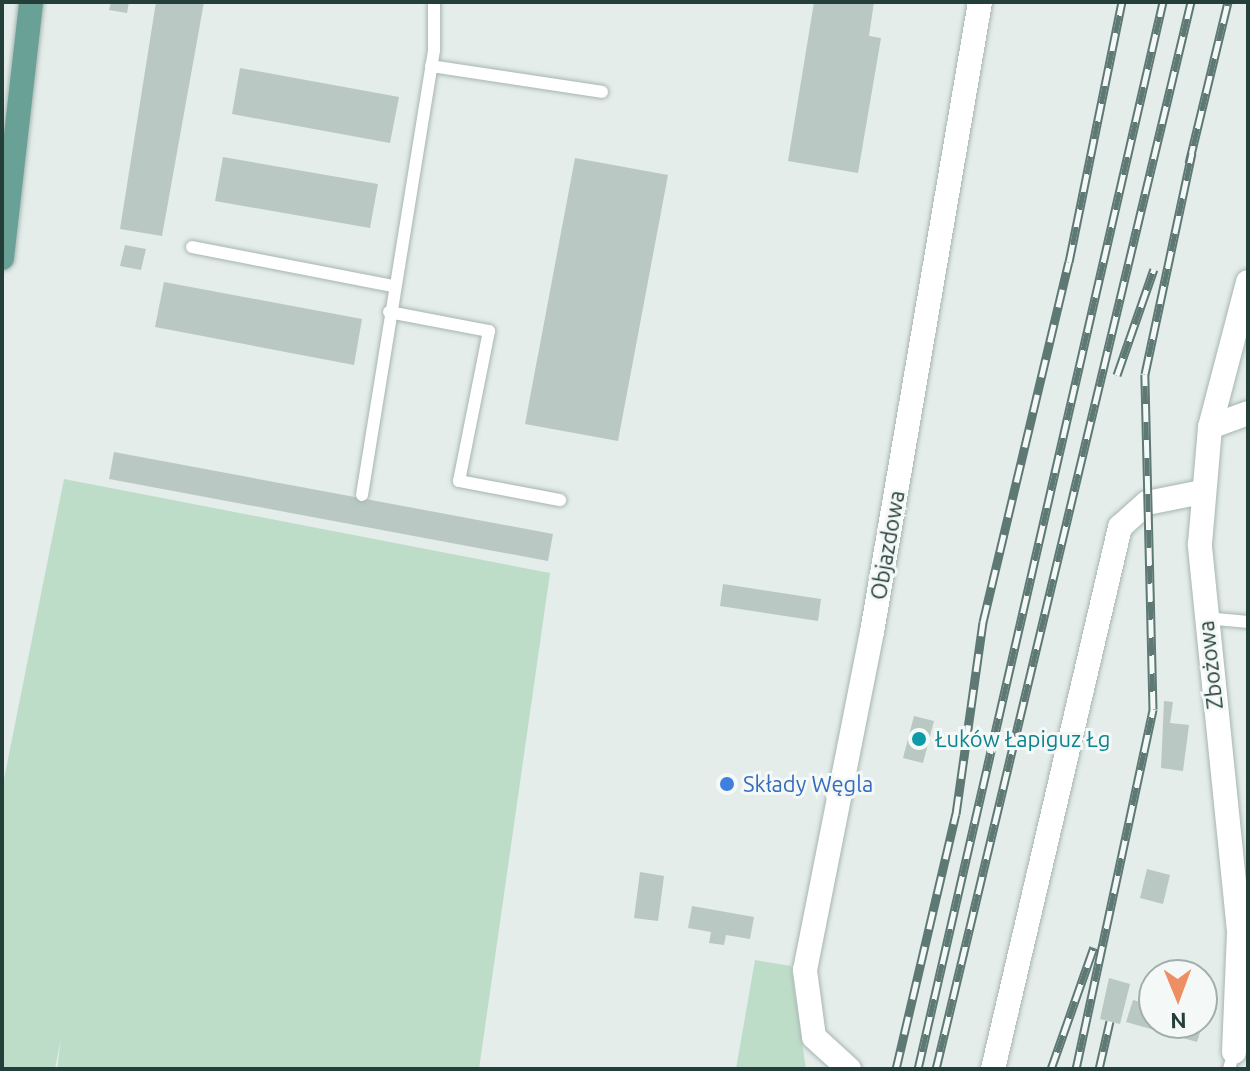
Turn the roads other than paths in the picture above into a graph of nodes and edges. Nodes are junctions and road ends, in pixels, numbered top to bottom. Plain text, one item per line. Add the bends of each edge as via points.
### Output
1 (31, 2) edge
2 (434, 2) edge
3 (980, 2) edge
4 (431, 66) junction
5 (602, 92) dead end
6 (192, 247) dead end
7 (2, 258) edge
8 (1248, 282) edge
9 (393, 286) junction
10 (389, 312) junction
11 (1248, 413) edge
12 (1210, 427) junction
13 (1202, 492) junction
14 (362, 495) dead end
15 (560, 500) dead end
16 (1206, 618) junction
17 (1248, 622) edge
18 (1232, 1060) edge
19 (849, 1069) edge
20 (993, 1069) edge

1 - 7 main road
2 - 4 lane
3 - 19 street, Objazdowa via 872,632 805,970 814,1037
4 - 5 lane
4 - 9 lane
6 - 9 lane
8 - 12 street, Zbożowa
9 - 10 lane
10 - 14 lane
10 - 15 lane via 489,331 459,481
11 - 12 street
12 - 13 street, Zbożowa
13 - 16 street, Zbożowa
13 - 20 street via 1147,503 1120,527
16 - 17 lane
16 - 18 street, Zbożowa via 1239,931

